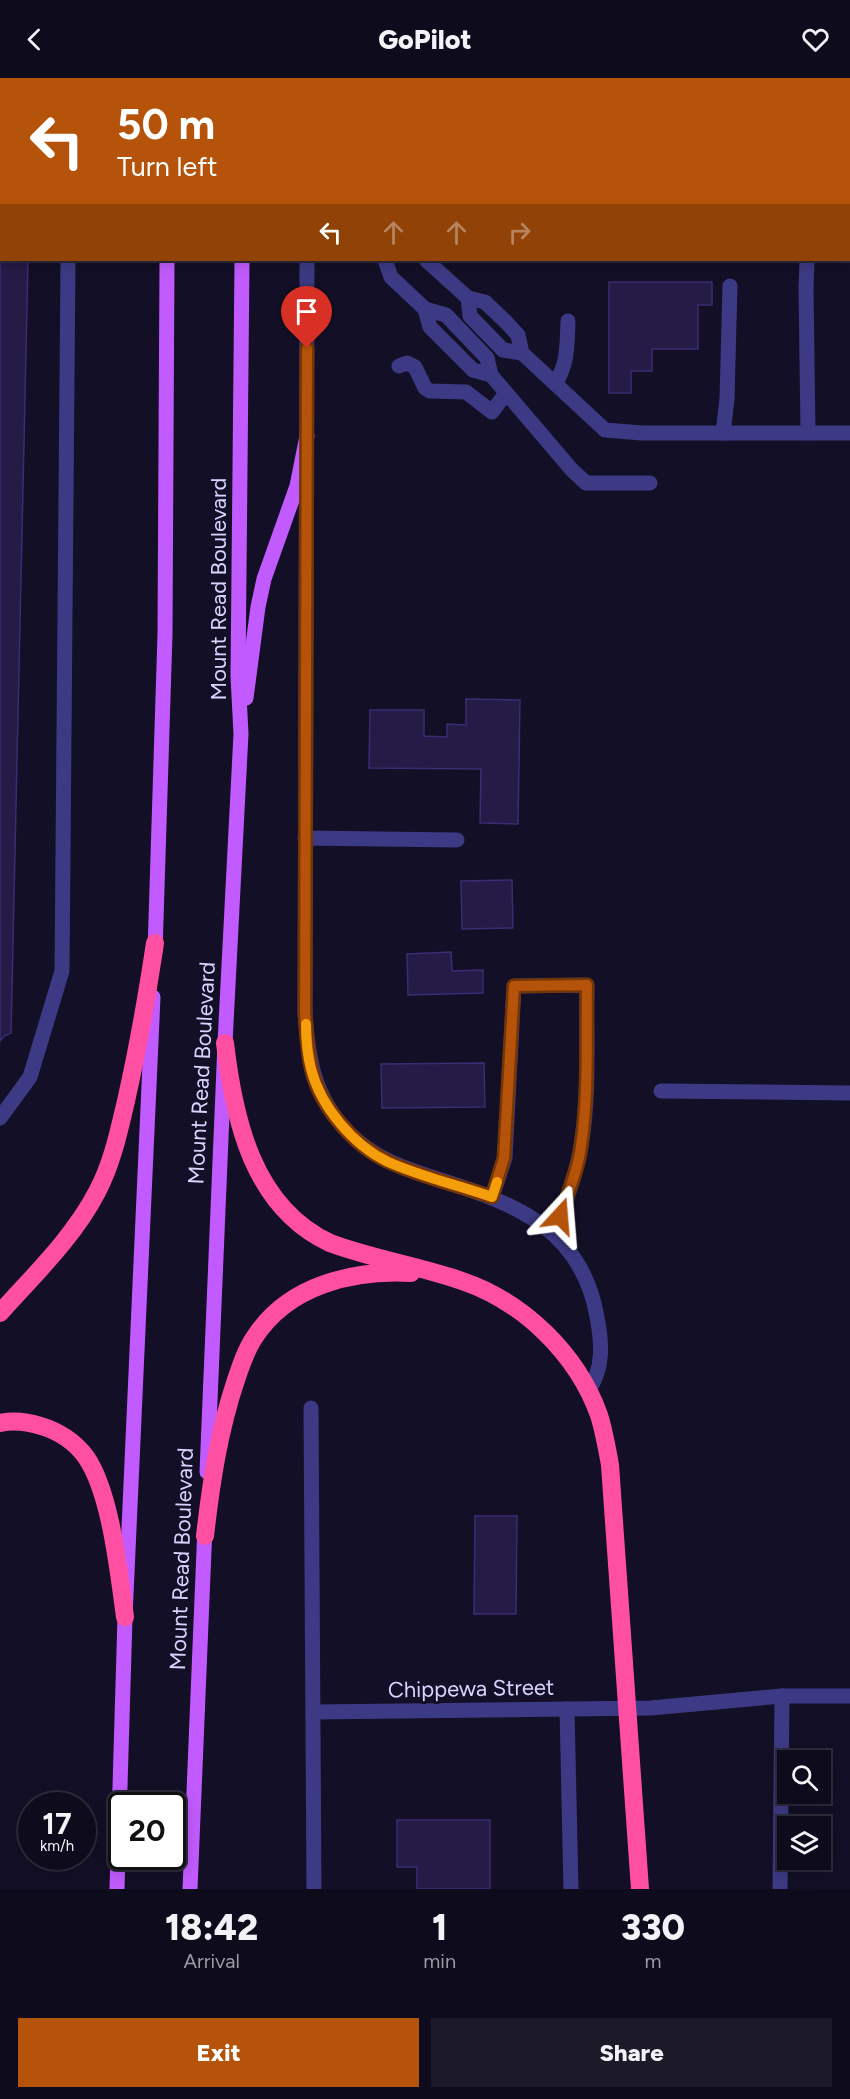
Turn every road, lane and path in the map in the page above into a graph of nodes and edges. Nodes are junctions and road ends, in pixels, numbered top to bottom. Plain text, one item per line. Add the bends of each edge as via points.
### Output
1 (68, 261) edge
2 (166, 261) edge
3 (242, 261) edge
4 (307, 261) edge
5 (385, 261) edge
6 (427, 261) edge
7 (807, 261) edge
8 (730, 286) dead end
9 (468, 298) junction
10 (568, 321) dead end
11 (522, 353) junction
12 (399, 366) dead end
13 (555, 384) junction
14 (506, 393) junction
15 (723, 433) junction
16 (808, 433) junction
17 (850, 433) edge
18 (307, 436) junction
19 (650, 483) dead end
20 (241, 734) junction
21 (305, 838) junction
22 (457, 840) dead end
23 (155, 943) junction
24 (225, 1043) junction
25 (662, 1091) dead end
26 (850, 1093) edge
27 (0, 1118) edge
28 (492, 1197) junction
29 (554, 1234) junction
30 (449, 1277) junction
31 (0, 1313) edge
32 (588, 1391) junction
33 (311, 1408) dead end
34 (0, 1423) edge
35 (205, 1536) junction
36 (125, 1617) junction
37 (782, 1696) junction
38 (850, 1696) edge
39 (567, 1709) junction
40 (628, 1709) junction
41 (314, 1712) junction
42 (117, 1889) edge
43 (190, 1889) edge
44 (314, 1889) edge
45 (571, 1889) edge
46 (640, 1889) edge
47 (780, 1889) edge

1 - 27 street via 62,971 30,1077
2 - 23 main road via 165,634
3 - 20 main road, Mount Read Boulevard via 238,675
4 - 18 street
5 - 14 street via 391,277 425,309 430,327 473,370 491,375
6 - 9 street
7 - 16 street
8 - 15 street
9 - 11 street via 485,302 518,335
9 - 11 street via 471,316 503,350
10 - 13 street via 567,357
11 - 13 street
12 - 14 street via 407,363 415,367 430,391 466,392 492,412
13 - 15 street via 605,430
14 - 19 street via 586,483
15 - 16 street
16 - 17 street
18 - 20 main road via 297,486 262,588
18 - 21 street
20 - 24 main road, Mount Read Boulevard
21 - 22 street
21 - 28 street via 305,1012 316,1083 340,1122 372,1153
23 - 31 highway via 144,1016 105,1177 63,1242
23 - 36 main road
24 - 30 highway via 234,1103 248,1149 261,1180 280,1207 302,1227 330,1243
24 - 35 main road, Mount Read Boulevard
25 - 26 street
28 - 29 street via 520,1210
28 - 29 street via 504,1158 514,986 587,985 585,1118 573,1181
29 - 32 street via 578,1264 596,1308 601,1347 599,1368
30 - 32 highway via 494,1294 524,1314 563,1353
30 - 35 highway via 388,1273 350,1277 302,1293 265,1324 246,1352 228,1407 214,1468
32 - 40 highway via 599,1416 610,1465
33 - 41 street
34 - 36 highway via 46,1427 86,1456 106,1509
35 - 43 main road, Mount Read Boulevard
36 - 42 main road
37 - 38 street, Chippewa Street
37 - 40 street, Chippewa Street
37 - 47 street
39 - 40 street, Chippewa Street
39 - 41 street, Chippewa Street
39 - 45 street
40 - 46 highway
41 - 44 street

